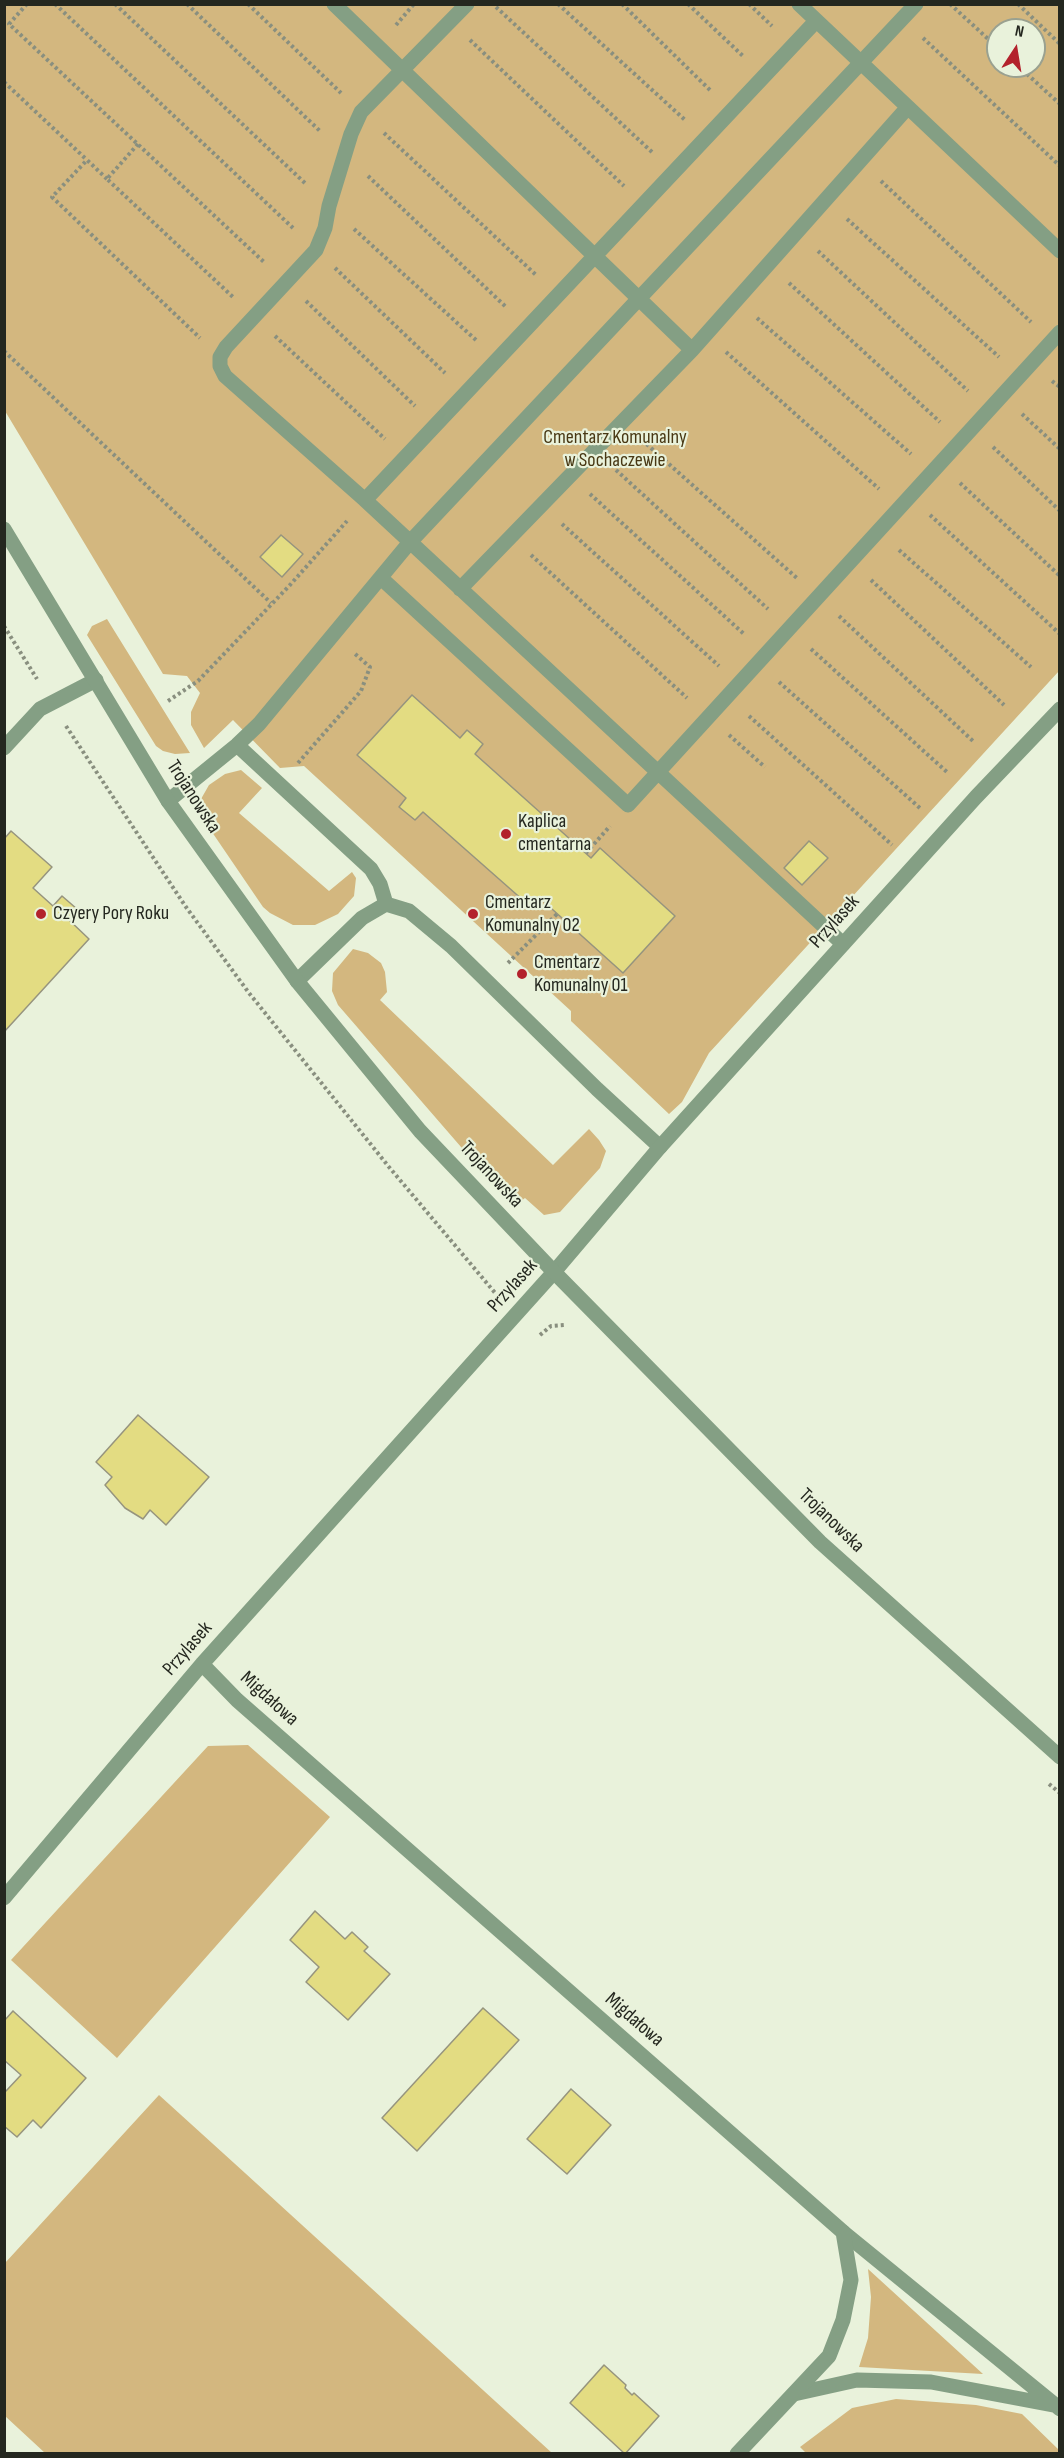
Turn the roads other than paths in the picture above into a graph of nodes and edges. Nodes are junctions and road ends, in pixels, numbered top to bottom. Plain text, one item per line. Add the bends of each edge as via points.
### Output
1 (334, 4) edge
2 (467, 4) edge
3 (798, 4) edge
4 (916, 4) edge
5 (816, 21) junction
6 (861, 63) junction
7 (403, 70) junction
8 (908, 107) junction
9 (1059, 251) edge
10 (596, 257) junction
11 (639, 299) junction
12 (1055, 336) edge
13 (692, 350) junction
14 (365, 500) junction
15 (4, 529) edge
16 (410, 542) junction
17 (381, 578) junction
18 (460, 589) junction
19 (96, 680) junction
20 (1059, 709) edge
21 (237, 745) junction
22 (4, 748) edge
23 (659, 773) junction
24 (168, 801) junction
25 (386, 904) junction
26 (843, 944) junction
27 (297, 981) junction
28 (660, 1147) junction
29 (554, 1272) junction
30 (202, 1664) junction
31 (1059, 1756) edge
32 (4, 1898) edge
33 (843, 2232) junction
34 (794, 2394) junction
35 (1058, 2407) edge
36 (737, 2454) edge

1 - 7 street
2 - 7 street
3 - 5 street
4 - 6 street
5 - 6 street
5 - 10 street
6 - 8 street
6 - 11 street
7 - 10 street
7 - 14 street via 361,112 316,250 220,357 225,376
8 - 9 street
8 - 13 street
10 - 11 street
10 - 14 street
11 - 13 street
11 - 16 street
12 - 23 street
13 - 18 street
14 - 16 street
15 - 19 street, Trojanowska
16 - 17 street
16 - 18 street
17 - 21 street
17 - 23 street via 628,805
18 - 23 street
19 - 22 street via 40,709
19 - 24 street, Trojanowska
20 - 26 street, Przylasek
21 - 24 street
21 - 25 street via 371,869
23 - 26 street
24 - 27 street, Trojanowska
25 - 27 street via 362,918
25 - 28 street via 410,911 421,919
26 - 28 street, Przylasek
27 - 29 street, Trojanowska via 420,1131
28 - 29 street, Przylasek
29 - 30 street, Przylasek
29 - 31 street, Trojanowska via 820,1542
30 - 32 street, Przylasek
30 - 33 street, Migdałowa via 237,1700
33 - 34 street via 851,2280 843,2320 829,2356
33 - 35 street, Migdałowa
34 - 35 street via 857,2380 931,2382
34 - 36 street

